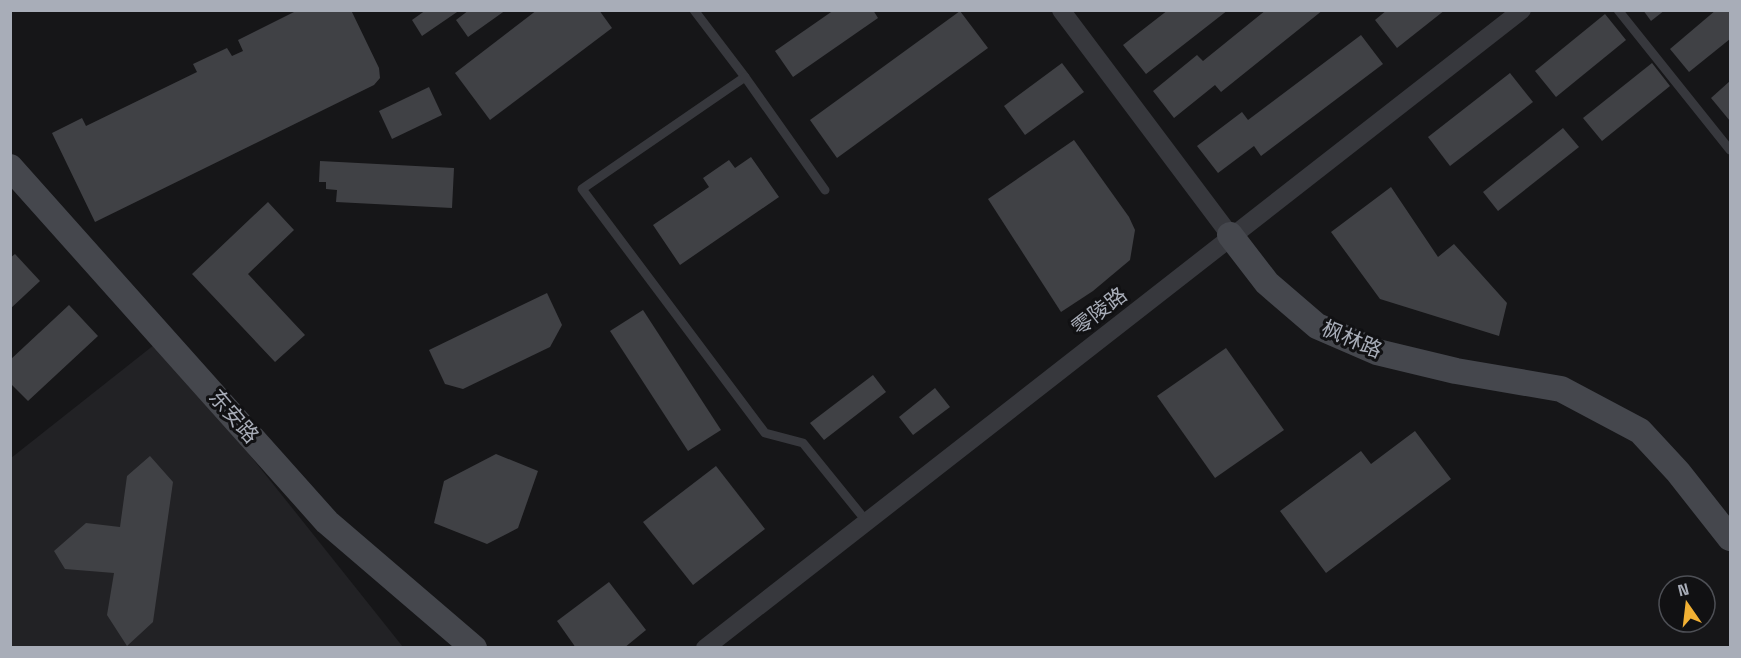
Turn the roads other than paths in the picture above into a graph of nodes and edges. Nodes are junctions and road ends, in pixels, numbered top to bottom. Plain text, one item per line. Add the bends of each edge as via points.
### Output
1 (694, 10) edge
2 (1061, 10) edge
3 (1522, 10) edge
4 (1618, 10) edge
5 (745, 77) junction
6 (1731, 150) edge
7 (10, 167) edge
8 (825, 190) dead end
9 (1230, 235) junction
10 (867, 522) junction
11 (1731, 538) edge
12 (474, 648) edge
13 (705, 648) edge

1 - 5 lane
2 - 9 street, 枫林路
3 - 9 street, 零陵路
4 - 6 lane
5 - 8 lane
5 - 10 lane via 582,189 765,433 803,443
7 - 12 street, 东安路 via 327,522
9 - 10 street, 零陵路
9 - 11 street, 枫林路 via 1267,283 1317,326 1377,352 1456,371 1561,389 1640,431
10 - 13 street, 零陵路

